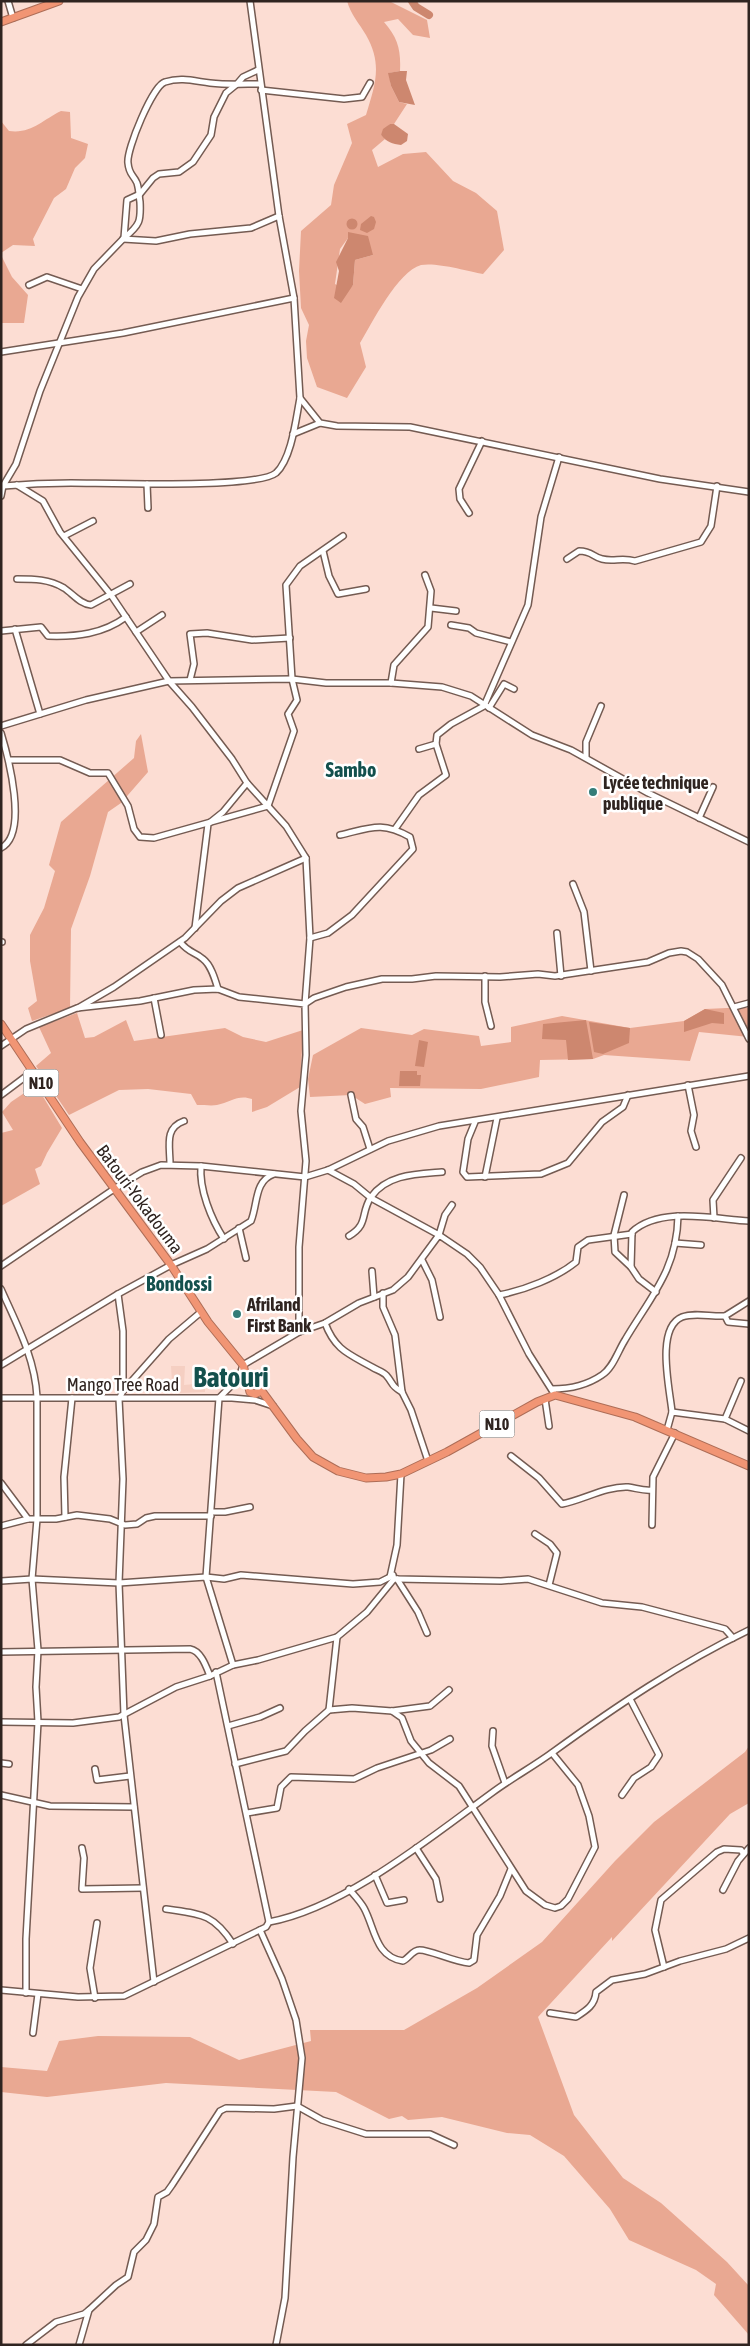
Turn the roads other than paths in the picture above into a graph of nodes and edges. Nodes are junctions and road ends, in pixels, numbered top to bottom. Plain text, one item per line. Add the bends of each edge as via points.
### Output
1 (8, 1) edge
2 (59, 1) edge
3 (250, 1) edge
4 (13, 18) junction
5 (1, 22) edge
6 (258, 70) junction
7 (370, 83) dead end
8 (237, 84) junction
9 (261, 87) junction
10 (140, 194) junction
11 (279, 216) junction
12 (124, 238) junction
13 (29, 285) dead end
14 (82, 289) junction
15 (294, 298) junction
16 (60, 343) junction
17 (1, 352) edge
18 (300, 398) junction
19 (320, 423) junction
20 (293, 434) junction
21 (482, 441) junction
22 (559, 457) junction
23 (147, 484) junction
24 (16, 485) junction
25 (2, 486) edge
26 (718, 486) junction
27 (749, 492) edge
28 (1, 496) edge
29 (148, 508) dead end
30 (469, 512) dead end
31 (94, 520) dead end
32 (64, 536) junction
33 (343, 536) dead end
34 (323, 551) junction
35 (567, 559) dead end
36 (425, 575) dead end
37 (17, 579) dead end
38 (130, 584) dead end
39 (366, 589) dead end
40 (111, 595) junction
41 (431, 608) junction
42 (456, 611) dead end
43 (162, 615) dead end
44 (126, 617) junction
45 (451, 625) dead end
46 (15, 630) junction
47 (1, 631) edge
48 (136, 632) junction
49 (290, 638) junction
50 (511, 642) junction
51 (292, 679) junction
52 (190, 680) junction
53 (169, 681) junction
54 (391, 682) junction
55 (514, 689) dead end
56 (601, 706) dead end
57 (486, 707) junction
58 (40, 714) junction
59 (1, 726) edge
60 (1, 733) edge
61 (436, 744) junction
62 (419, 749) dead end
63 (586, 757) junction
64 (10, 760) junction
65 (247, 783) junction
66 (713, 788) dead end
67 (268, 806) junction
68 (699, 818) junction
69 (208, 824) junction
70 (395, 829) junction
71 (340, 835) dead end
72 (749, 842) edge
73 (1, 848) edge
74 (306, 858) junction
75 (573, 884) dead end
76 (195, 928) junction
77 (557, 933) dead end
78 (310, 938) junction
79 (180, 942) junction
80 (591, 971) junction
81 (485, 976) junction
82 (562, 976) junction
83 (218, 989) junction
84 (154, 998) junction
85 (749, 1003) edge
86 (306, 1004) junction
87 (734, 1007) junction
88 (77, 1008) junction
89 (1, 1024) edge
90 (491, 1026) dead end
91 (161, 1035) dead end
92 (12, 1038) junction
93 (749, 1039) edge
94 (1, 1046) edge
95 (34, 1071) junction
96 (749, 1076) edge
97 (688, 1085) junction
98 (1, 1095) edge
99 (351, 1095) dead end
100 (628, 1095) junction
101 (497, 1118) junction
102 (184, 1121) dead end
103 (475, 1122) junction
104 (696, 1147) dead end
105 (370, 1149) junction
106 (741, 1158) dead end
107 (170, 1164) junction
108 (201, 1166) junction
109 (328, 1170) junction
110 (260, 1172) junction
111 (442, 1172) dead end
112 (277, 1174) junction
113 (305, 1177) junction
114 (486, 1177) junction
115 (263, 1181) junction
116 (114, 1189) junction
117 (624, 1195) dead end
118 (371, 1198) junction
119 (452, 1205) dead end
120 (678, 1216) junction
121 (714, 1218) junction
122 (749, 1221) edge
123 (239, 1228) junction
124 (632, 1234) junction
125 (438, 1235) junction
126 (614, 1235) junction
127 (349, 1236) dead end
128 (224, 1239) junction
129 (675, 1243) junction
130 (701, 1246) dead end
131 (246, 1258) dead end
132 (422, 1260) junction
133 (170, 1265) junction
134 (1, 1266) edge
135 (631, 1267) junction
136 (372, 1271) dead end
137 (1, 1289) edge
138 (656, 1292) junction
139 (383, 1293) junction
140 (118, 1294) junction
141 (499, 1295) junction
142 (374, 1296) junction
143 (749, 1301) edge
144 (201, 1312) junction
145 (725, 1316) junction
146 (440, 1317) dead end
147 (326, 1323) junction
148 (749, 1324) edge
149 (299, 1332) junction
150 (27, 1348) junction
151 (1, 1365) edge
152 (244, 1368) junction
153 (741, 1381) dead end
154 (252, 1384) junction
155 (123, 1390) junction
156 (258, 1392) junction
157 (402, 1392) junction
158 (554, 1392) junction
159 (37, 1397) junction
160 (1, 1398) edge
161 (72, 1398) junction
162 (219, 1398) junction
163 (119, 1399) junction
164 (545, 1399) junction
165 (271, 1404) junction
166 (672, 1412) junction
167 (726, 1419) junction
168 (550, 1426) dead end
169 (667, 1430) junction
170 (749, 1430) edge
171 (675, 1434) junction
172 (511, 1456) dead end
173 (428, 1461) junction
174 (749, 1466) edge
175 (401, 1474) junction
176 (2, 1486) edge
177 (652, 1490) junction
178 (250, 1507) dead end
179 (212, 1514) junction
180 (64, 1517) junction
181 (36, 1518) junction
182 (28, 1519) junction
183 (120, 1523) junction
184 (652, 1525) dead end
185 (1, 1526) edge
186 (535, 1534) dead end
187 (206, 1578) junction
188 (394, 1578) junction
189 (32, 1579) junction
190 (1, 1581) edge
191 (119, 1583) junction
192 (549, 1585) junction
193 (749, 1630) edge
194 (426, 1633) dead end
195 (337, 1637) junction
196 (732, 1638) junction
197 (38, 1650) junction
198 (121, 1651) junction
199 (1, 1652) edge
200 (233, 1665) junction
201 (216, 1672) junction
202 (210, 1676) junction
203 (449, 1690) dead end
204 (630, 1699) junction
205 (280, 1708) dead end
206 (329, 1710) junction
207 (392, 1711) junction
208 (124, 1716) junction
209 (1, 1722) edge
210 (38, 1722) junction
211 (228, 1726) junction
212 (493, 1731) dead end
213 (450, 1739) dead end
214 (421, 1753) junction
215 (552, 1753) junction
216 (1, 1763) edge
217 (9, 1764) dead end
218 (235, 1764) junction
219 (95, 1768) dead end
220 (130, 1776) junction
221 (506, 1783) junction
222 (1, 1795) edge
223 (622, 1795) dead end
224 (32, 1800) junction
225 (134, 1807) junction
226 (471, 1808) junction
227 (247, 1813) junction
228 (82, 1848) dead end
229 (416, 1848) junction
230 (749, 1848) edge
231 (743, 1853) junction
232 (511, 1869) junction
233 (375, 1875) junction
234 (143, 1888) junction
235 (350, 1889) junction
236 (723, 1890) dead end
237 (440, 1899) dead end
238 (404, 1900) dead end
239 (166, 1909) dead end
240 (97, 1923) dead end
241 (267, 1924) junction
242 (261, 1933) junction
243 (749, 1938) edge
244 (233, 1944) junction
245 (664, 1967) junction
246 (154, 1982) junction
247 (1, 1990) edge
248 (26, 1992) junction
249 (38, 1994) junction
250 (95, 1998) junction
251 (550, 2013) dead end
252 (33, 2033) dead end
253 (298, 2106) junction
254 (454, 2145) dead end
255 (90, 2310) junction
256 (26, 2345) edge
257 (79, 2345) edge
258 (276, 2345) edge

1 - 4 street
2 - 4 highway
3 - 6 street
4 - 5 highway
6 - 8 street
6 - 9 street
7 - 9 street via 362,97 344,99
8 - 9 street
8 - 10 street via 223,98 214,117 212,135 193,162 179,172 159,174
8 - 10 street via 180,78 158,85 148,100 128,159 130,177 136,182
9 - 11 street
10 - 12 street via 140,220
10 - 12 street via 127,200
11 - 12 street via 251,228 156,241
11 - 15 street
12 - 14 street via 94,269
13 - 14 street via 47,277
14 - 16 street
15 - 16 street
15 - 18 street
16 - 17 street
16 - 25 street via 16,464
18 - 19 street
18 - 20 street
19 - 20 street
19 - 21 street via 346,427 400,425
20 - 23 street via 283,463 268,477 231,482
21 - 22 street
21 - 30 street via 459,489 460,499
22 - 26 street via 660,479
22 - 50 street via 541,513 528,605
23 - 24 street
23 - 29 street
24 - 25 street
24 - 32 street via 43,501
25 - 28 street
26 - 27 street
26 - 35 street via 711,526 701,542 635,562 627,558 601,559 592,552 579,550
31 - 32 street
32 - 40 street
33 - 34 street
34 - 39 street via 329,576 338,594
34 - 49 street via 300,566 286,585
36 - 41 street via 431,591
37 - 40 street via 50,582 88,605
38 - 40 street
40 - 44 street
41 - 42 street
41 - 54 street via 428,627 394,665
43 - 48 street
44 - 46 street via 107,629 68,636 45,636 41,627
44 - 48 street
45 - 50 street
46 - 47 street
46 - 58 street
48 - 53 street
49 - 51 street
49 - 52 street via 252,640 190,634 194,664
50 - 57 street
51 - 52 street
51 - 54 street via 326,683
51 - 67 street via 297,700 288,714 294,731
52 - 53 street
53 - 58 street
53 - 65 street via 232,759
54 - 57 street via 442,686 471,696
55 - 57 street via 504,684
56 - 63 street via 586,742
57 - 61 street via 451,724 438,735
57 - 63 street via 532,735
58 - 59 street
60 - 64 street
61 - 62 street
61 - 70 street via 446,775 419,796
63 - 68 street via 648,794
64 - 69 street via 60,760 90,773 108,773 128,806 134,829 140,837 154,838
64 - 73 street via 14,787 13,826 8,843
65 - 67 street
65 - 69 street via 224,812
66 - 68 street
67 - 69 street
67 - 74 street via 294,837
68 - 72 street
69 - 76 street
70 - 71 street via 380,826
70 - 78 street via 410,837 413,849 352,915 328,933
74 - 76 street via 238,888
74 - 78 street
75 - 80 street via 584,912
76 - 79 street
77 - 82 street
78 - 86 street
79 - 83 street via 189,952 204,959 215,976
79 - 88 street
80 - 82 street
80 - 87 street via 648,962 669,953 688,952 718,981
81 - 82 street
81 - 86 street via 382,979 314,998
81 - 90 street via 485,1002
83 - 84 street
83 - 86 street via 239,997
84 - 88 street
84 - 91 street
85 - 87 street
86 - 113 street via 301,1111
87 - 93 street
88 - 92 street
89 - 92 highway, N10
92 - 94 street
92 - 95 highway, N10
95 - 98 street
95 - 116 highway, Batouri-Yokadouma / N10
96 - 97 street
97 - 100 street
97 - 104 street via 694,1115 691,1131
99 - 105 street via 356,1118 363,1127
100 - 101 street
100 - 114 street via 623,1107 602,1122 568,1163 540,1174
101 - 103 street
101 - 114 street
102 - 107 street via 171,1130
103 - 105 street via 439,1126
103 - 114 street via 468,1139 463,1172 467,1177
105 - 109 street
106 - 121 street via 713,1200
107 - 108 street
107 - 116 street via 153,1167
108 - 110 street
108 - 128 street via 200,1181
109 - 113 street
109 - 118 street
110 - 112 street
110 - 115 street
111 - 118 street via 393,1179
112 - 113 street
112 - 115 street
113 - 149 street via 299,1247
115 - 123 street via 251,1221
116 - 133 highway, Batouri-Yokadouma / N10
116 - 134 street
117 - 126 street
118 - 125 street
118 - 127 street via 360,1229
119 - 125 street
120 - 121 street
120 - 124 street via 660,1217
120 - 129 street
121 - 122 street
123 - 128 street
123 - 131 street
124 - 126 street
124 - 135 street
125 - 132 street
125 - 141 street via 467,1254
126 - 135 street via 615,1252
126 - 141 street via 588,1240 578,1247 576,1262 568,1268 517,1291
128 - 133 street
129 - 130 street
129 - 138 street via 668,1270
132 - 139 street via 406,1280
132 - 146 street via 432,1280
133 - 140 street
133 - 144 highway, Batouri-Yokadouma / N10
135 - 138 street via 639,1279
136 - 142 street
137 - 150 street
138 - 158 street via 603,1375 578,1387
139 - 142 street
139 - 157 street via 383,1307 395,1335
140 - 150 street
140 - 155 street via 123,1331
141 - 158 street via 529,1354
142 - 147 street
143 - 145 street
144 - 152 highway, Batouri-Yokadouma / N10
144 - 155 street via 168,1339
145 - 148 street via 728,1322
145 - 166 street via 687,1316 673,1324 667,1339 666,1374
147 - 149 street
147 - 157 street via 330,1336 340,1348 386,1374 392,1386
149 - 152 street
150 - 151 street
150 - 159 street via 36,1372
152 - 154 highway, Batouri-Yokadouma / N10
152 - 162 street via 239,1378
153 - 167 street
154 - 156 highway via 250,1392
154 - 156 highway via 260,1384
155 - 163 street
156 - 165 highway, N10
157 - 173 street via 412,1410
158 - 164 highway, N10
158 - 169 highway
159 - 160 street, Mango Tree Road
159 - 161 street, Mango Tree Road
159 - 181 street
161 - 163 street, Mango Tree Road
161 - 180 street via 64,1477
162 - 163 street, Mango Tree Road
162 - 165 street, Mango Tree Road
162 - 179 street
163 - 183 street via 123,1479
164 - 168 street
164 - 173 highway, N10
165 - 175 highway, N10 via 306,1450 323,1463 338,1471 366,1478
166 - 167 street
166 - 169 street
167 - 170 street
169 - 171 highway
171 - 174 highway
171 - 177 street via 653,1478
172 - 177 street via 539,1478 562,1504 583,1500 594,1493 628,1487
173 - 175 highway, N10
175 - 188 street
176 - 182 street
177 - 184 street
178 - 179 street
179 - 183 street via 155,1516 137,1524
179 - 187 street
180 - 181 street
180 - 183 street via 77,1515
181 - 182 street
181 - 189 street
182 - 185 street
183 - 191 street
186 - 192 street via 550,1544 557,1554
187 - 188 street via 277,1576 353,1584
187 - 191 street
187 - 200 street
188 - 192 street via 528,1578
188 - 194 street via 418,1612
188 - 195 street via 367,1612
189 - 190 street
189 - 191 street
189 - 197 street
191 - 198 street
192 - 196 street via 602,1603 642,1607 725,1629
193 - 196 street
195 - 200 street
195 - 206 street
196 - 204 street
197 - 198 street
197 - 199 street
197 - 210 street
198 - 202 street via 194,1650
198 - 208 street
200 - 201 street
201 - 202 street
201 - 211 street
202 - 208 street via 176,1687
203 - 207 street via 432,1705
204 - 215 street
204 - 223 street via 659,1755 651,1767 634,1778
205 - 211 street
206 - 207 street
206 - 218 street via 286,1751
207 - 214 street via 402,1718 411,1741
208 - 210 street via 73,1723
208 - 220 street
209 - 210 street
210 - 224 street
211 - 218 street
212 - 221 street via 492,1746
213 - 214 street
214 - 226 street via 459,1786
214 - 227 street via 354,1779 291,1777 281,1786 277,1808
215 - 221 street
215 - 232 street via 574,1778 583,1795 593,1832 594,1853 568,1899 555,1908 526,1891
216 - 217 street
218 - 227 street
219 - 220 street via 97,1780
220 - 225 street
221 - 226 street
222 - 224 street
224 - 225 street via 50,1806
224 - 248 street
225 - 234 street
226 - 229 street
226 - 232 street
227 - 241 street
228 - 234 street via 82,1889
229 - 233 street
229 - 237 street via 436,1879
230 - 231 street
231 - 236 street
231 - 245 street via 732,1848 717,1852 661,1900 656,1930
232 - 235 street via 500,1896 476,1935 474,1960 470,1963 419,1950 404,1961 395,1958 376,1942 363,1906
233 - 235 street
233 - 238 street via 386,1903
234 - 246 street
235 - 241 street
239 - 244 street via 206,1916
240 - 250 street via 90,1968
241 - 242 street
242 - 244 street
242 - 253 street via 282,1979 299,2030 302,2058
243 - 245 street via 726,1949
244 - 246 street
245 - 251 street via 605,1984 596,1992 595,2000 588,2009 576,2017
246 - 250 street via 124,1996
247 - 248 street
248 - 249 street
249 - 250 street
249 - 252 street
253 - 254 street via 322,2120 366,2134 430,2134
253 - 255 street via 226,2108 216,2114 167,2192 158,2197 155,2220 146,2240 134,2252 128,2277
253 - 258 street via 285,2298
255 - 256 street via 56,2322
255 - 257 street

